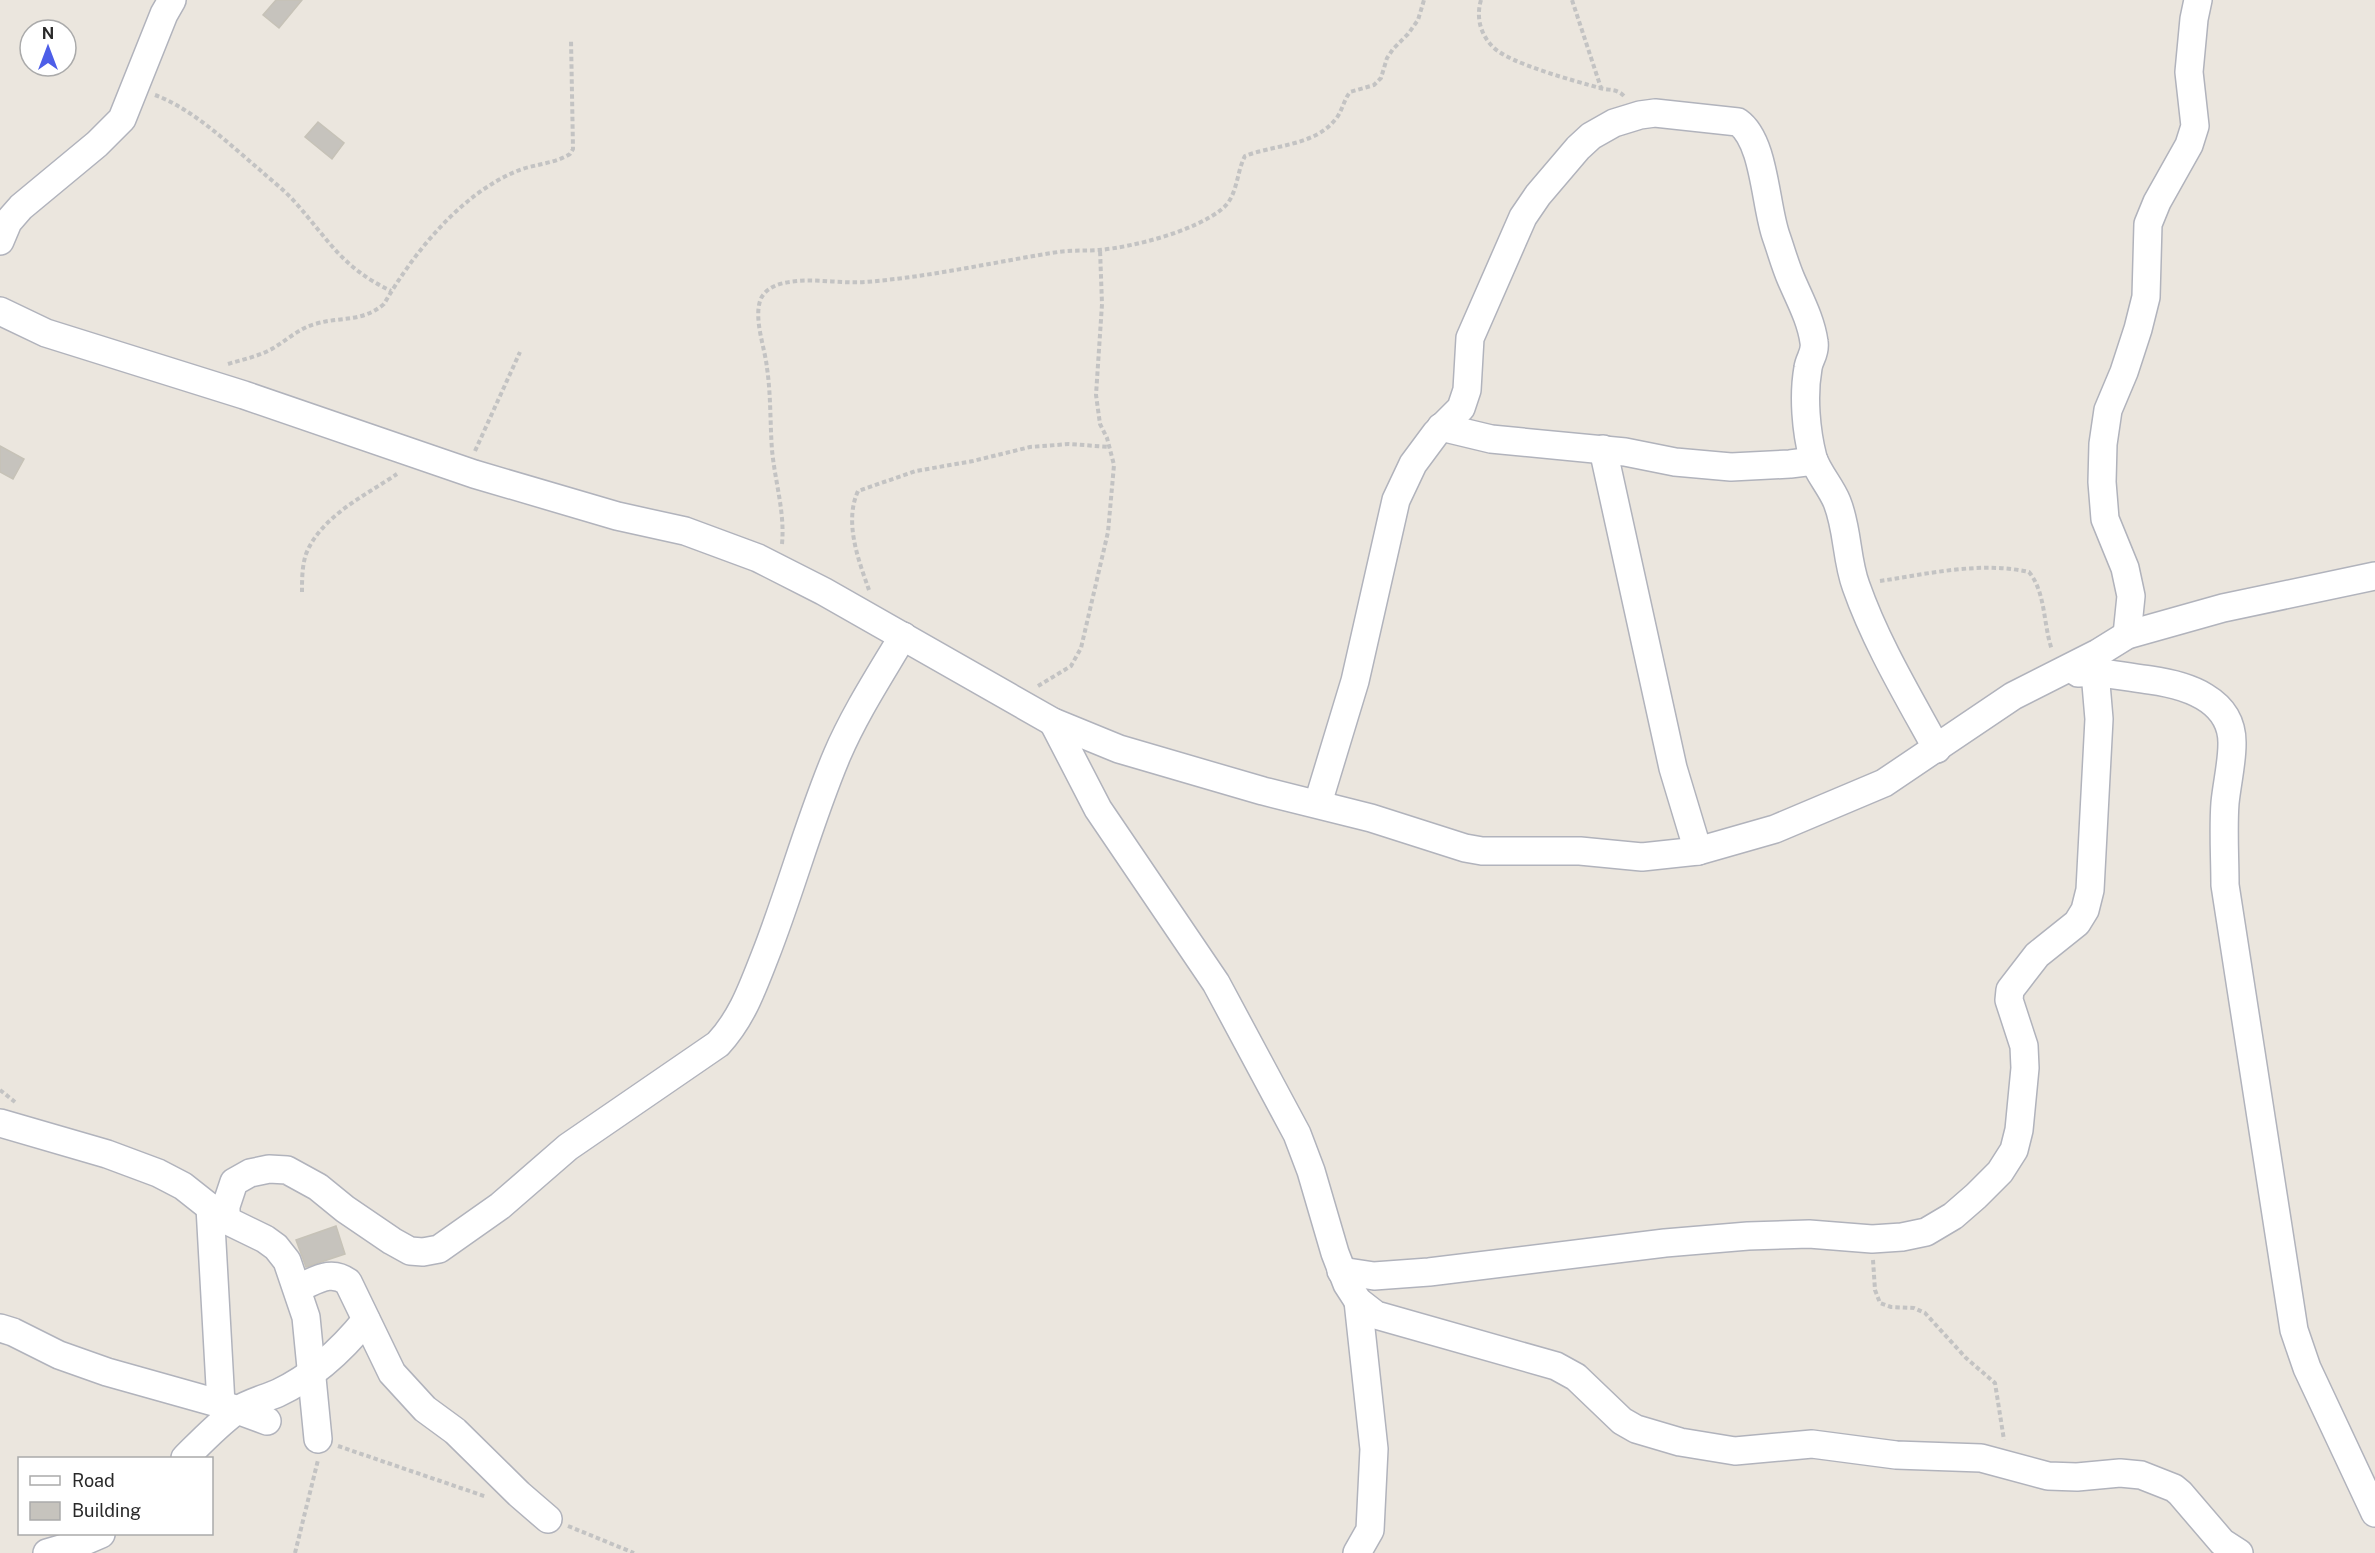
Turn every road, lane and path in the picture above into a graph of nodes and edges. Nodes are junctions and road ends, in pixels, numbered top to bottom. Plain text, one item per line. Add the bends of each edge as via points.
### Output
1 (172, 0) edge
2 (1424, 0) edge
3 (1481, 0) edge
4 (1572, 0) edge
5 (2198, 0) edge
6 (571, 39) dead end
7 (135, 87) junction
8 (1601, 89) junction
9 (1640, 115) junction
10 (0, 241) edge
11 (1100, 249) junction
12 (391, 291) junction
13 (0, 311) edge
14 (520, 352) dead end
15 (187, 376) junction
16 (1441, 427) junction
17 (1110, 447) junction
18 (1604, 449) junction
19 (423, 456) junction
20 (1814, 461) junction
21 (467, 471) junction
22 (778, 569) junction
23 (2375, 576) edge
24 (1855, 585) junction
25 (302, 592) dead end
26 (870, 593) dead end
27 (2127, 635) junction
28 (903, 636) junction
29 (2095, 672) junction
30 (2056, 674) junction
31 (1005, 695) junction
32 (1053, 722) junction
33 (1937, 749) junction
34 (1318, 803) junction
35 (1698, 851) junction
36 (0, 1123) edge
37 (218, 1213) junction
38 (1872, 1239) junction
39 (1341, 1271) junction
40 (298, 1288) junction
41 (1358, 1301) junction
42 (366, 1320) junction
43 (0, 1328) edge
44 (312, 1373) junction
45 (229, 1407) junction
46 (267, 1421) dead end
47 (318, 1438) junction
48 (186, 1457) edge
49 (2008, 1466) junction
50 (488, 1497) dead end
51 (2375, 1513) edge
52 (548, 1519) joint
53 (97, 1535) edge
54 (47, 1553) edge
55 (295, 1553) edge
56 (634, 1553) edge
57 (1357, 1553) edge
58 (2239, 1553) edge

1 - 7 street
2 - 11 path via 1413,27 1387,58 1381,78 1374,86 1350,92 1326,129 1245,156 1230,200 1212,216 1161,236
3 - 8 path via 1479,25 1493,47 1518,61
4 - 8 path
5 - 27 street via 2189,72 2195,126 2148,224 2146,297 2124,372 2108,410 2103,444 2105,519 2130,585
6 - 12 path via 570,154 518,171 467,201 440,226
7 - 10 street via 117,125 21,207 8,222
7 - 12 path via 194,116 294,200 348,264
8 - 9 path via 1621,93
9 - 16 street via 1591,136 1565,162 1523,218 1470,338 1467,390 1461,408
9 - 20 street via 1655,113 1738,122 1748,133 1757,152 1773,228 1815,344 1806,385
11 - 17 path via 1102,304 1097,409
11 - 22 path via 1060,251 970,269 865,282 782,283 766,291 758,314 768,376 772,451 783,514
12 - 15 path via 373,314 313,324 261,354
13 - 15 street via 46,333
14 - 21 path
15 - 19 street
16 - 18 street via 1491,439
16 - 34 street via 1413,464 1396,500 1355,681
17 - 26 path via 1030,447 916,471 858,491 853,504 854,538
17 - 31 path via 1114,478 1108,532 1081,648 1071,666 1054,678 1032,690
18 - 20 street via 1731,467
18 - 35 street via 1673,768
19 - 21 street
19 - 25 path via 341,511 322,531 305,556
20 - 24 street via 1837,503
21 - 22 street via 608,514 684,531
22 - 28 street
23 - 27 street via 2223,608
24 - 30 path via 1971,568 2029,572 2040,592
24 - 33 street via 1898,678
27 - 30 street
28 - 31 street
28 - 37 street via 837,755 755,981 735,1026 718,1044 568,1147 500,1206 439,1249 410,1251 287,1170 250,1173 234,1182 226,1206
29 - 30 street
29 - 38 street via 2099,719 2090,890 2077,923 2037,955 2010,990 2009,1000 2024,1046 2025,1068 2014,1150 2000,1172 1953,1216 1926,1232
29 - 51 street via 2177,684 2198,692 2213,702 2230,728 2233,742 2224,814 2225,885 2294,1330 2307,1368
30 - 33 street via 2013,696
31 - 32 street
32 - 34 street via 1119,749
32 - 39 street via 1098,809 1216,983 1297,1134
33 - 35 street via 1884,783 1755,836
34 - 35 street via 1482,851 1580,851 1642,857
36 - 37 street via 158,1173 183,1186
37 - 40 street via 276,1248 287,1261
37 - 45 street
38 - 39 street via 1809,1234 1748,1236 1429,1272 1374,1276
38 - 49 path via 1875,1290 1880,1303 1926,1313 1966,1359 1995,1383
39 - 41 street
40 - 42 street via 326,1276 339,1276 348,1282
40 - 44 street via 306,1317
41 - 49 street via 1376,1316 1556,1366 1576,1377 1622,1421 1680,1442 1735,1451 1812,1444 1896,1455 1981,1458
41 - 57 street via 1374,1449 1370,1530
42 - 44 street via 344,1347
42 - 52 street via 392,1373 408,1391
43 - 45 street via 59,1355
44 - 45 street via 279,1392
44 - 47 street
45 - 46 street
45 - 48 street
47 - 50 path
47 - 55 path via 320,1454
49 - 58 street via 2048,1476 2141,1475 2174,1488 2222,1542
52 - 56 path
53 - 54 street

